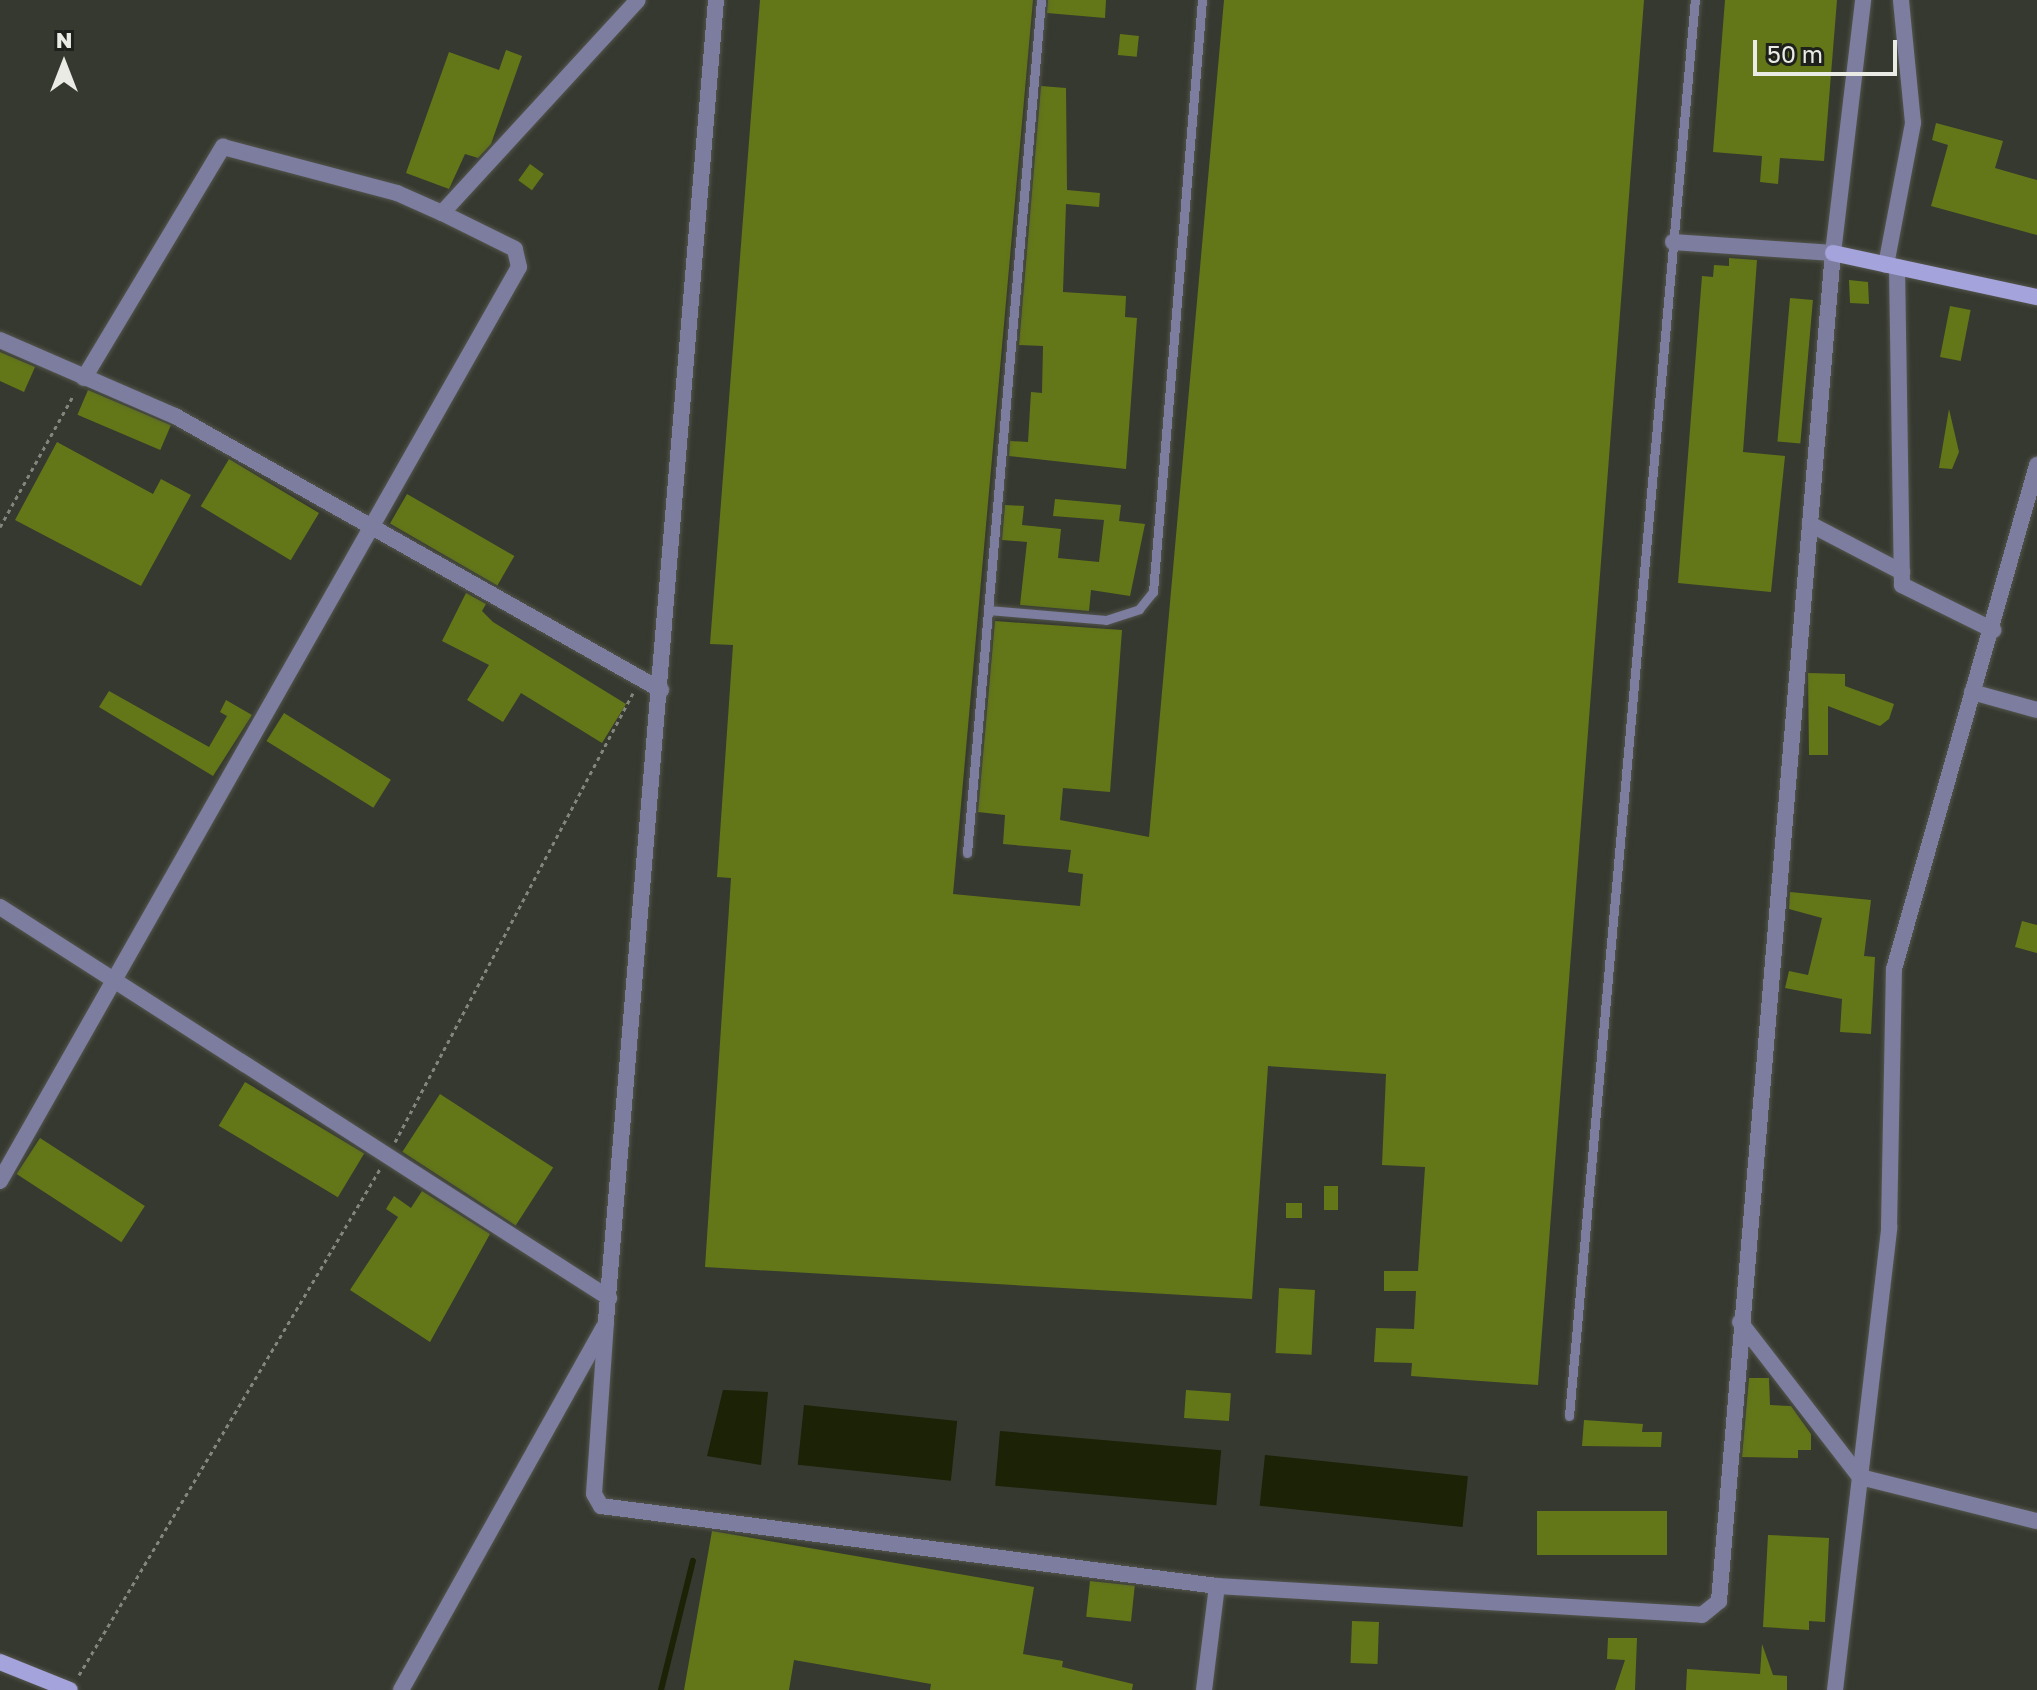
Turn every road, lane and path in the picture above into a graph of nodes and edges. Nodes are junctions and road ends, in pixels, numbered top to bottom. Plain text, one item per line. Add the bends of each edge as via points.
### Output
1 (638, 0) edge
2 (716, 0) edge
3 (1041, 0) edge
4 (1202, 0) edge
5 (1695, 0) edge
6 (1863, 0) edge
7 (1901, 0) edge
8 (442, 213) junction
9 (1673, 242) junction
10 (1833, 253) junction
11 (1892, 266) junction
12 (2037, 297) edge
13 (0, 340) edge
14 (84, 378) junction
15 (2037, 465) edge
16 (1810, 524) junction
17 (0, 527) edge
18 (371, 530) junction
19 (1902, 572) junction
20 (988, 610) junction
21 (1993, 630) junction
22 (641, 679) junction
23 (661, 690) junction
24 (1972, 692) junction
25 (2037, 710) edge
26 (967, 853) dead end
27 (0, 907) edge
28 (117, 980) junction
29 (386, 1158) junction
30 (0, 1181) edge
31 (609, 1298) junction
32 (606, 1322) junction
33 (1740, 1322) junction
34 (1569, 1416) dead end
35 (1860, 1477) junction
36 (2037, 1521) edge
37 (1217, 1586) junction
38 (0, 1662) edge
39 (70, 1690) edge
40 (401, 1690) edge
41 (1204, 1690) edge
42 (1835, 1690) edge

1 - 8 street
2 - 23 street
3 - 20 lane
4 - 20 lane via 1153,592 1139,609 1106,620
5 - 9 lane
6 - 10 street
7 - 11 street via 1913,123
8 - 14 street via 397,193 223,147
8 - 18 street via 515,249 519,267
9 - 10 street
9 - 34 lane
10 - 11 street
10 - 16 street
11 - 12 street
11 - 19 street
13 - 14 street
14 - 17 path
14 - 18 street via 175,416
15 - 21 street
16 - 19 street
16 - 33 street
18 - 22 street
18 - 28 street
19 - 21 street via 1902,585
20 - 26 lane
21 - 24 street
22 - 23 street
22 - 29 path
23 - 31 street
24 - 25 street
24 - 35 street via 1894,969 1889,1227
27 - 28 street
28 - 29 street
28 - 30 street
29 - 31 street
29 - 39 path
31 - 32 street
32 - 37 street via 594,1494 601,1506
32 - 40 street
33 - 35 street
33 - 37 street via 1719,1601 1702,1615
35 - 36 street
35 - 42 street via 1836,1627
37 - 41 street
38 - 39 street

